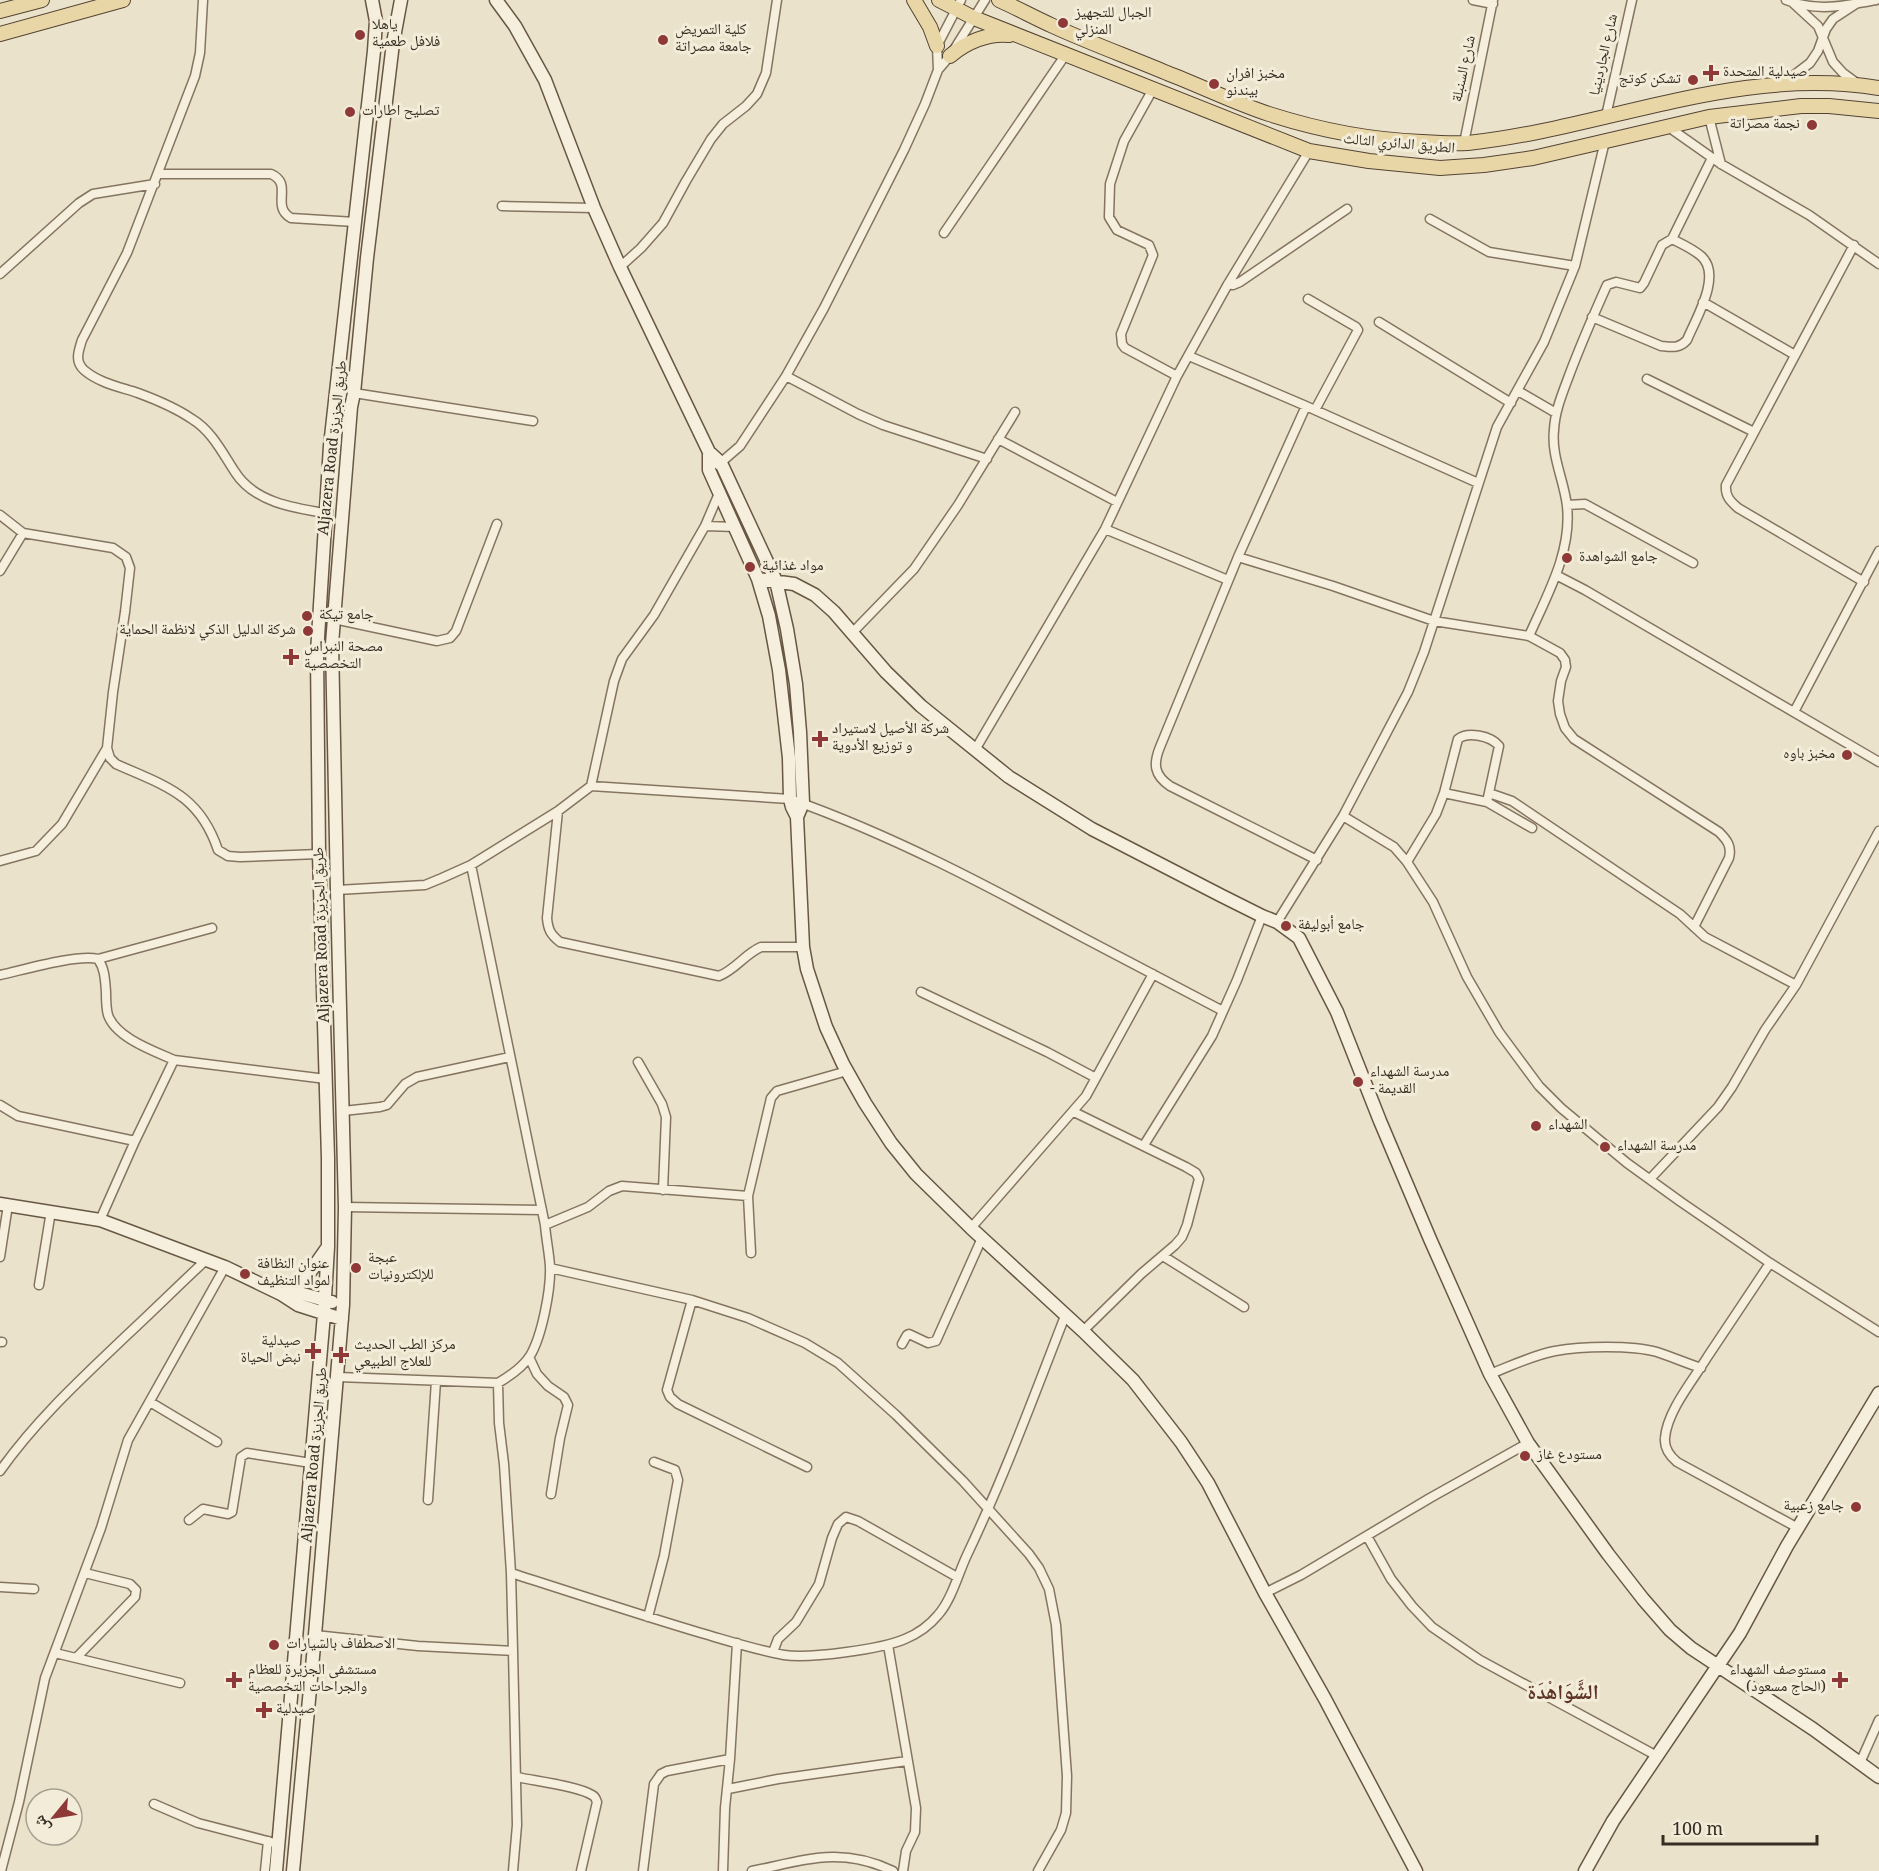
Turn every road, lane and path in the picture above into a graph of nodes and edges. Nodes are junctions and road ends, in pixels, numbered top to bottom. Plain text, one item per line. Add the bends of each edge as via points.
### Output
1 (42, 0) edge
2 (123, 0) edge
3 (202, 0) edge
4 (372, 0) edge
5 (401, 0) edge
6 (496, 0) edge
7 (777, 0) edge
8 (914, 0) edge
9 (939, 0) edge
10 (985, 0) edge
11 (999, 0) edge
12 (1022, 0) edge
13 (1473, 0) edge
14 (1632, 0) edge
15 (1876, 0) edge
16 (1493, 2) edge
17 (1790, 2) edge
18 (959, 4) edge
19 (1856, 4) junction
20 (0, 11) edge
21 (1035, 17) junction
22 (974, 18) junction
23 (0, 34) edge
24 (1823, 36) junction
25 (1022, 37) junction
26 (938, 46) junction
27 (1066, 54) junction
28 (950, 56) junction
29 (938, 70) junction
30 (1785, 83) junction
31 (1858, 84) junction
32 (1879, 88) edge
33 (1153, 89) junction
34 (1879, 111) edge
35 (1605, 116) junction
36 (1709, 117) junction
37 (1667, 126) junction
38 (1605, 141) junction
39 (1464, 143) junction
40 (1309, 151) junction
41 (1712, 158) junction
42 (1720, 164) junction
43 (158, 174) junction
44 (155, 184) junction
45 (502, 206) dead end
46 (594, 208) junction
47 (1347, 209) dead end
48 (1430, 219) dead end
49 (355, 222) junction
50 (944, 233) dead end
51 (1672, 239) junction
52 (1854, 245) junction
53 (1879, 264) edge
54 (1575, 266) junction
55 (620, 267) junction
56 (0, 274) edge
57 (1228, 284) junction
58 (1308, 299) dead end
59 (1703, 302) junction
60 (1592, 317) junction
61 (1379, 322) dead end
62 (1794, 355) junction
63 (1189, 356) junction
64 (786, 376) junction
65 (1177, 376) junction
66 (1647, 379) dead end
67 (1518, 391) junction
68 (354, 393) junction
69 (1511, 403) junction
70 (1306, 406) junction
71 (1316, 410) junction
72 (1015, 412) dead end
73 (1556, 412) junction
74 (532, 421) dead end
75 (1754, 432) junction
76 (999, 439) junction
77 (709, 452) junction
78 (987, 459) junction
79 (721, 463) junction
80 (710, 470) junction
81 (1478, 483) junction
82 (720, 491) junction
83 (1117, 502) junction
84 (1567, 505) junction
85 (325, 513) junction
86 (0, 515) edge
87 (497, 524) dead end
88 (705, 526) junction
89 (736, 527) junction
90 (1105, 529) junction
91 (23, 533) junction
92 (1879, 551) edge
93 (1238, 557) junction
94 (1693, 563) dead end
95 (0, 571) edge
96 (1556, 575) junction
97 (758, 579) junction
98 (1228, 580) junction
99 (776, 581) junction
100 (1864, 582) junction
101 (334, 619) junction
102 (1434, 621) junction
103 (852, 633) junction
104 (1529, 636) junction
105 (1794, 712) junction
106 (107, 748) junction
107 (975, 750) junction
108 (1879, 762) edge
109 (591, 786) junction
110 (1444, 793) junction
111 (1488, 797) junction
112 (797, 801) junction
113 (558, 811) junction
114 (1343, 816) junction
115 (1532, 828) dead end
116 (1879, 831) edge
117 (319, 854) junction
118 (1317, 860) junction
119 (0, 861) edge
120 (1407, 862) junction
121 (471, 865) junction
122 (337, 890) junction
123 (1262, 916) junction
124 (1277, 922) junction
125 (1694, 927) junction
126 (212, 928) dead end
127 (803, 947) junction
128 (98, 959) junction
129 (1153, 974) junction
130 (0, 975) edge
131 (1796, 985) junction
132 (921, 992) dead end
133 (1223, 1011) junction
134 (510, 1057) junction
135 (174, 1060) junction
136 (638, 1062) dead end
137 (847, 1071) junction
138 (1096, 1078) junction
139 (326, 1079) junction
140 (0, 1105) edge
141 (343, 1111) junction
142 (1074, 1112) junction
143 (135, 1141) junction
144 (1144, 1146) junction
145 (1650, 1179) junction
146 (663, 1190) junction
147 (748, 1196) junction
148 (4, 1204) edge
149 (345, 1207) junction
150 (542, 1210) junction
151 (51, 1211) junction
152 (100, 1220) junction
153 (545, 1225) junction
154 (971, 1228) junction
155 (982, 1238) junction
156 (328, 1247) junction
157 (752, 1253) dead end
158 (1163, 1256) junction
159 (0, 1257) edge
160 (206, 1260) junction
161 (1770, 1263) junction
162 (225, 1267) junction
163 (550, 1268) junction
164 (39, 1285) dead end
165 (287, 1292) junction
166 (692, 1300) junction
167 (326, 1301) junction
168 (298, 1305) junction
169 (343, 1305) junction
170 (1244, 1306) dead end
171 (324, 1314) junction
172 (1065, 1316) junction
173 (342, 1319) junction
174 (1083, 1331) junction
175 (1879, 1332) edge
176 (902, 1344) dead end
177 (321, 1346) junction
178 (529, 1358) junction
179 (1701, 1368) junction
180 (1490, 1374) junction
181 (338, 1377) junction
182 (436, 1381) junction
183 (498, 1383) junction
184 (1879, 1393) edge
185 (150, 1402) junction
186 (1875, 1407) edge
187 (217, 1442) dead end
188 (1528, 1443) junction
189 (654, 1462) dead end
190 (311, 1463) junction
191 (807, 1467) dead end
192 (0, 1471) edge
193 (551, 1494) dead end
194 (428, 1500) dead end
195 (989, 1508) junction
196 (189, 1521) dead end
197 (1798, 1528) junction
198 (1367, 1536) junction
199 (85, 1573) junction
200 (511, 1573) junction
201 (957, 1577) junction
202 (0, 1587) edge
203 (34, 1589) dead end
204 (1265, 1593) junction
205 (648, 1617) junction
206 (315, 1635) junction
207 (738, 1643) junction
208 (888, 1645) junction
209 (513, 1651) junction
210 (773, 1652) junction
211 (55, 1653) junction
212 (76, 1658) junction
213 (1717, 1664) junction
214 (180, 1683) dead end
215 (1879, 1720) edge
216 (1657, 1756) junction
217 (730, 1759) junction
218 (907, 1761) junction
219 (1860, 1762) junction
220 (517, 1777) junction
221 (1879, 1777) edge
222 (728, 1789) junction
223 (154, 1804) dead end
224 (273, 1843) junction
225 (1, 1871) edge
226 (265, 1871) edge
227 (276, 1871) edge
228 (293, 1871) edge
229 (513, 1871) edge
230 (581, 1871) edge
231 (643, 1871) edge
232 (723, 1871) edge
233 (752, 1871) edge
234 (893, 1871) edge
235 (903, 1871) edge
236 (1038, 1871) edge
237 (1416, 1871) edge
238 (1585, 1871) edge

1 - 20 main road
2 - 23 main road
3 - 43 street via 195,76
4 - 49 street, Aljazera Road طريق الجزيزة via 376,21
5 - 68 street, Aljazera Road طريق الجزيزة via 367,258
6 - 46 street via 545,80
7 - 55 street via 766,73 758,94 711,139 663,223
8 - 26 main road
9 - 18 main road, الطريق الدائري الثالث
10 - 22 street
11 - 21 main road, الطريق الدائري الثالث
12 - 21 main road
13 - 16 street
14 - 35 street, شارع الجاردينيا
15 - 19 street
16 - 39 street, شارع السنبلة
17 - 19 street via 1812,8
17 - 24 street via 1818,26
18 - 22 main road, الطريق الدائري الثالث
18 - 26 street
19 - 24 street via 1833,19
21 - 39 main road, الطريق الدائري الثالث via 1268,114 1386,140
22 - 25 main road, الطريق الدائري الثالث
22 - 28 street
24 - 30 street via 1810,63
24 - 31 street via 1833,62
25 - 27 main road, الطريق الدائري الثالث
25 - 28 main road via 987,36
26 - 29 street
27 - 33 main road, الطريق الدائري الثالث
27 - 50 street
28 - 29 street
29 - 64 street via 904,150
30 - 31 main road, الطريق الدائري الثالث
30 - 35 main road, الطريق الدائري الثالث via 1724,90
31 - 32 main road, الطريق الدائري الثالث
33 - 40 main road, الطريق الدائري الثالث
33 - 65 street via 1124,141 1110,184 1109,217 1117,230 1149,245 1153,255 1121,334 1122,344
34 - 36 main road, الطريق الدائري الثالث via 1801,106
35 - 39 main road, الطريق الدائري الثالث via 1540,132
36 - 37 main road, الطريق الدائري الثالث
36 - 42 street
37 - 38 main road, الطريق الدائري الثالث
37 - 41 street
38 - 40 main road, الطريق الدائري الثالث via 1533,158 1440,168
38 - 54 street
40 - 57 street
41 - 42 street
41 - 51 street
42 - 52 street
43 - 44 street
43 - 49 street via 271,174 282,183 281,207 285,215
44 - 56 street via 93,194
44 - 85 street via 127,253 82,340 78,362 84,370 113,386 162,402 195,420 222,449 249,488 291,507
45 - 46 street
46 - 55 street
47 - 57 street via 1240,282
48 - 54 street via 1490,252
49 - 85 street, Aljazera Road طريق الجزيزة
51 - 59 street via 1703,257 1706,263 1709,278
51 - 60 street via 1662,245 1640,288 1616,282 1607,285
52 - 53 street
52 - 62 street
54 - 67 street via 1544,342
55 - 77 street
57 - 63 street
58 - 71 street via 1358,330
59 - 60 street via 1687,340 1673,348
59 - 62 street
60 - 73 street
61 - 69 street
62 - 75 street
63 - 65 street
63 - 70 street
64 - 78 street via 858,414
64 - 79 street via 740,446
65 - 83 street
66 - 75 street
67 - 69 street
67 - 73 street
68 - 74 street
68 - 101 street, Aljazera Road طريق الجزيزة
69 - 81 street via 1497,427
70 - 71 street
70 - 93 street
71 - 81 street
72 - 76 street
73 - 84 street via 1554,448
75 - 100 street via 1726,485 1731,502
76 - 78 street
76 - 83 street
77 - 79 street
77 - 80 street
78 - 103 street via 914,568
79 - 80 street
79 - 99 street
80 - 82 street
81 - 102 street
82 - 88 street
82 - 89 street
83 - 90 street
84 - 94 street via 1585,504
84 - 96 street via 1568,528
85 - 117 street, Aljazera Road طريق الجزيزة via 317,653
86 - 91 street
87 - 101 street via 450,638 437,641
88 - 89 street
88 - 109 street via 654,615 622,659
89 - 97 street
90 - 98 street
90 - 107 street
91 - 95 street
91 - 106 street via 112,548 126,556 130,568
92 - 100 street
93 - 98 street
93 - 102 street
96 - 104 street
96 - 105 street
97 - 99 street
97 - 112 street via 779,670
98 - 118 street via 1160,747 1155,770 1170,786
99 - 103 street via 794,584 815,595
99 - 112 street via 796,684 800,732
100 - 105 street
101 - 122 street, Aljazera Road طريق الجزيزة
102 - 104 street
102 - 114 street via 1408,692
103 - 107 street via 921,706
104 - 125 street via 1560,653 1565,660 1558,701 1565,728 1574,739 1719,832 1728,842 1729,858
105 - 108 street
106 - 117 street via 116,764 182,796 202,817 218,850 228,856
106 - 119 street via 62,824 36,851
107 - 123 street via 1092,829
109 - 112 street
109 - 113 street
110 - 111 street
110 - 111 street via 1458,739 1470,734 1495,741 1499,746
110 - 120 street
111 - 115 street
111 - 125 street via 1512,801
112 - 127 street
112 - 129 street via 976,879
113 - 121 street
113 - 127 street via 547,918 552,936 560,942 719,976 755,950
114 - 118 street
114 - 120 street via 1394,847
116 - 131 street
117 - 139 street, Aljazera Road طريق الجزيزة
118 - 124 street
120 - 145 street via 1433,902 1467,977 1499,1032 1532,1077 1560,1108
121 - 122 street via 425,885
121 - 134 street
122 - 141 street, Aljazera Road طريق الجزيزة
123 - 124 street
123 - 133 street
124 - 180 street via 1299,938 1337,1012 1407,1186
125 - 131 street via 1705,937
126 - 128 street
127 - 137 street via 822,1018
128 - 130 street via 54,963
128 - 135 street via 108,1016 113,1024 124,1035
129 - 133 street
129 - 138 street
131 - 145 street via 1718,1107
132 - 138 street
133 - 144 street via 1212,1036
134 - 141 street via 417,1077 387,1104
134 - 150 street
135 - 139 street
135 - 143 street
136 - 146 street via 666,1118
137 - 147 street via 774,1094
137 - 154 street via 903,1160
138 - 142 street
139 - 156 street, Aljazera Road طريق الجزيزة
140 - 143 street via 18,1116
141 - 149 street, Aljazera Road طريق الجزيزة
142 - 144 street
142 - 154 street
143 - 152 street
144 - 158 street via 1196,1173 1199,1179 1182,1237
145 - 161 street
146 - 147 street
146 - 153 street via 622,1186 588,1207
147 - 157 street
148 - 151 street
148 - 159 street
149 - 150 street
149 - 169 street, Aljazera Road طريق الجزيزة
150 - 153 street
151 - 152 street
151 - 164 street
152 - 160 street
153 - 163 street
154 - 155 street
155 - 172 street
155 - 176 street via 936,1341 928,1343 909,1334
156 - 165 street via 308,1275
156 - 167 street, Aljazera Road طريق الجزيزة
158 - 170 street
158 - 174 street
160 - 162 street
160 - 192 street via 38,1421
161 - 175 street
161 - 179 street
162 - 165 street
162 - 185 street
163 - 166 street
163 - 178 street via 547,1299
165 - 167 street
165 - 168 street
166 - 191 street via 667,1390 670,1397
166 - 195 street via 748,1318 805,1343 838,1363 896,1414
167 - 169 street
167 - 171 street, Aljazera Road طريق الجزيزة
168 - 171 street
168 - 177 street via 312,1319
169 - 173 street, Aljazera Road طريق الجزيزة
171 - 173 street
171 - 177 street, Aljazera Road طريق الجزيزة
172 - 174 street
172 - 195 street
173 - 181 street, Aljazera Road طريق الجزيزة
174 - 204 street via 1132,1380 1181,1442 1208,1483
177 - 190 street, Aljazera Road طريق الجزيزة
178 - 183 street
178 - 193 street via 537,1374 568,1405
179 - 180 street via 1655,1352 1579,1349 1555,1351
179 - 197 street via 1670,1418 1664,1439 1670,1456
180 - 188 street
181 - 182 street
181 - 206 street, Aljazera Road طريق الجزيزة
182 - 183 street
182 - 194 street
183 - 200 street
184 - 186 street
185 - 187 street
185 - 199 street via 123,1453
186 - 197 street
188 - 198 street
188 - 213 street via 1643,1599 1670,1630
189 - 205 street via 675,1470 678,1480
190 - 196 street via 243,1454 232,1512 203,1509
190 - 224 street, Aljazera Road طريق الجزيزة
195 - 201 street
195 - 236 street via 1039,1568 1049,1588 1056,1625 1067,1776 1065,1813 1061,1830
197 - 213 street via 1740,1633
198 - 204 street
198 - 216 street via 1391,1579 1432,1627 1480,1660
199 - 211 street
199 - 212 street via 130,1584 136,1590 135,1597
200 - 205 street
200 - 209 street
201 - 208 street via 938,1615 923,1629
201 - 210 street via 846,1517 832,1538 819,1584 796,1622 778,1639
202 - 203 street
204 - 237 street
205 - 207 street
206 - 209 street
206 - 228 street, Aljazera Road طريق الجزيزة
207 - 210 street
207 - 217 street
208 - 210 street via 826,1654 792,1656
208 - 218 street
209 - 220 street
211 - 212 street
211 - 225 street via 45,1678
212 - 214 street
213 - 216 street
213 - 219 street
215 - 219 street
216 - 238 street
217 - 222 street
217 - 231 street via 661,1774 654,1784
218 - 222 street
218 - 235 street via 916,1820
219 - 221 street
220 - 229 street
220 - 230 street via 579,1790 596,1798
222 - 232 street
223 - 224 street via 198,1823
224 - 226 street
224 - 227 street, Aljazera Road طريق الجزيزة
233 - 234 street via 841,1856

